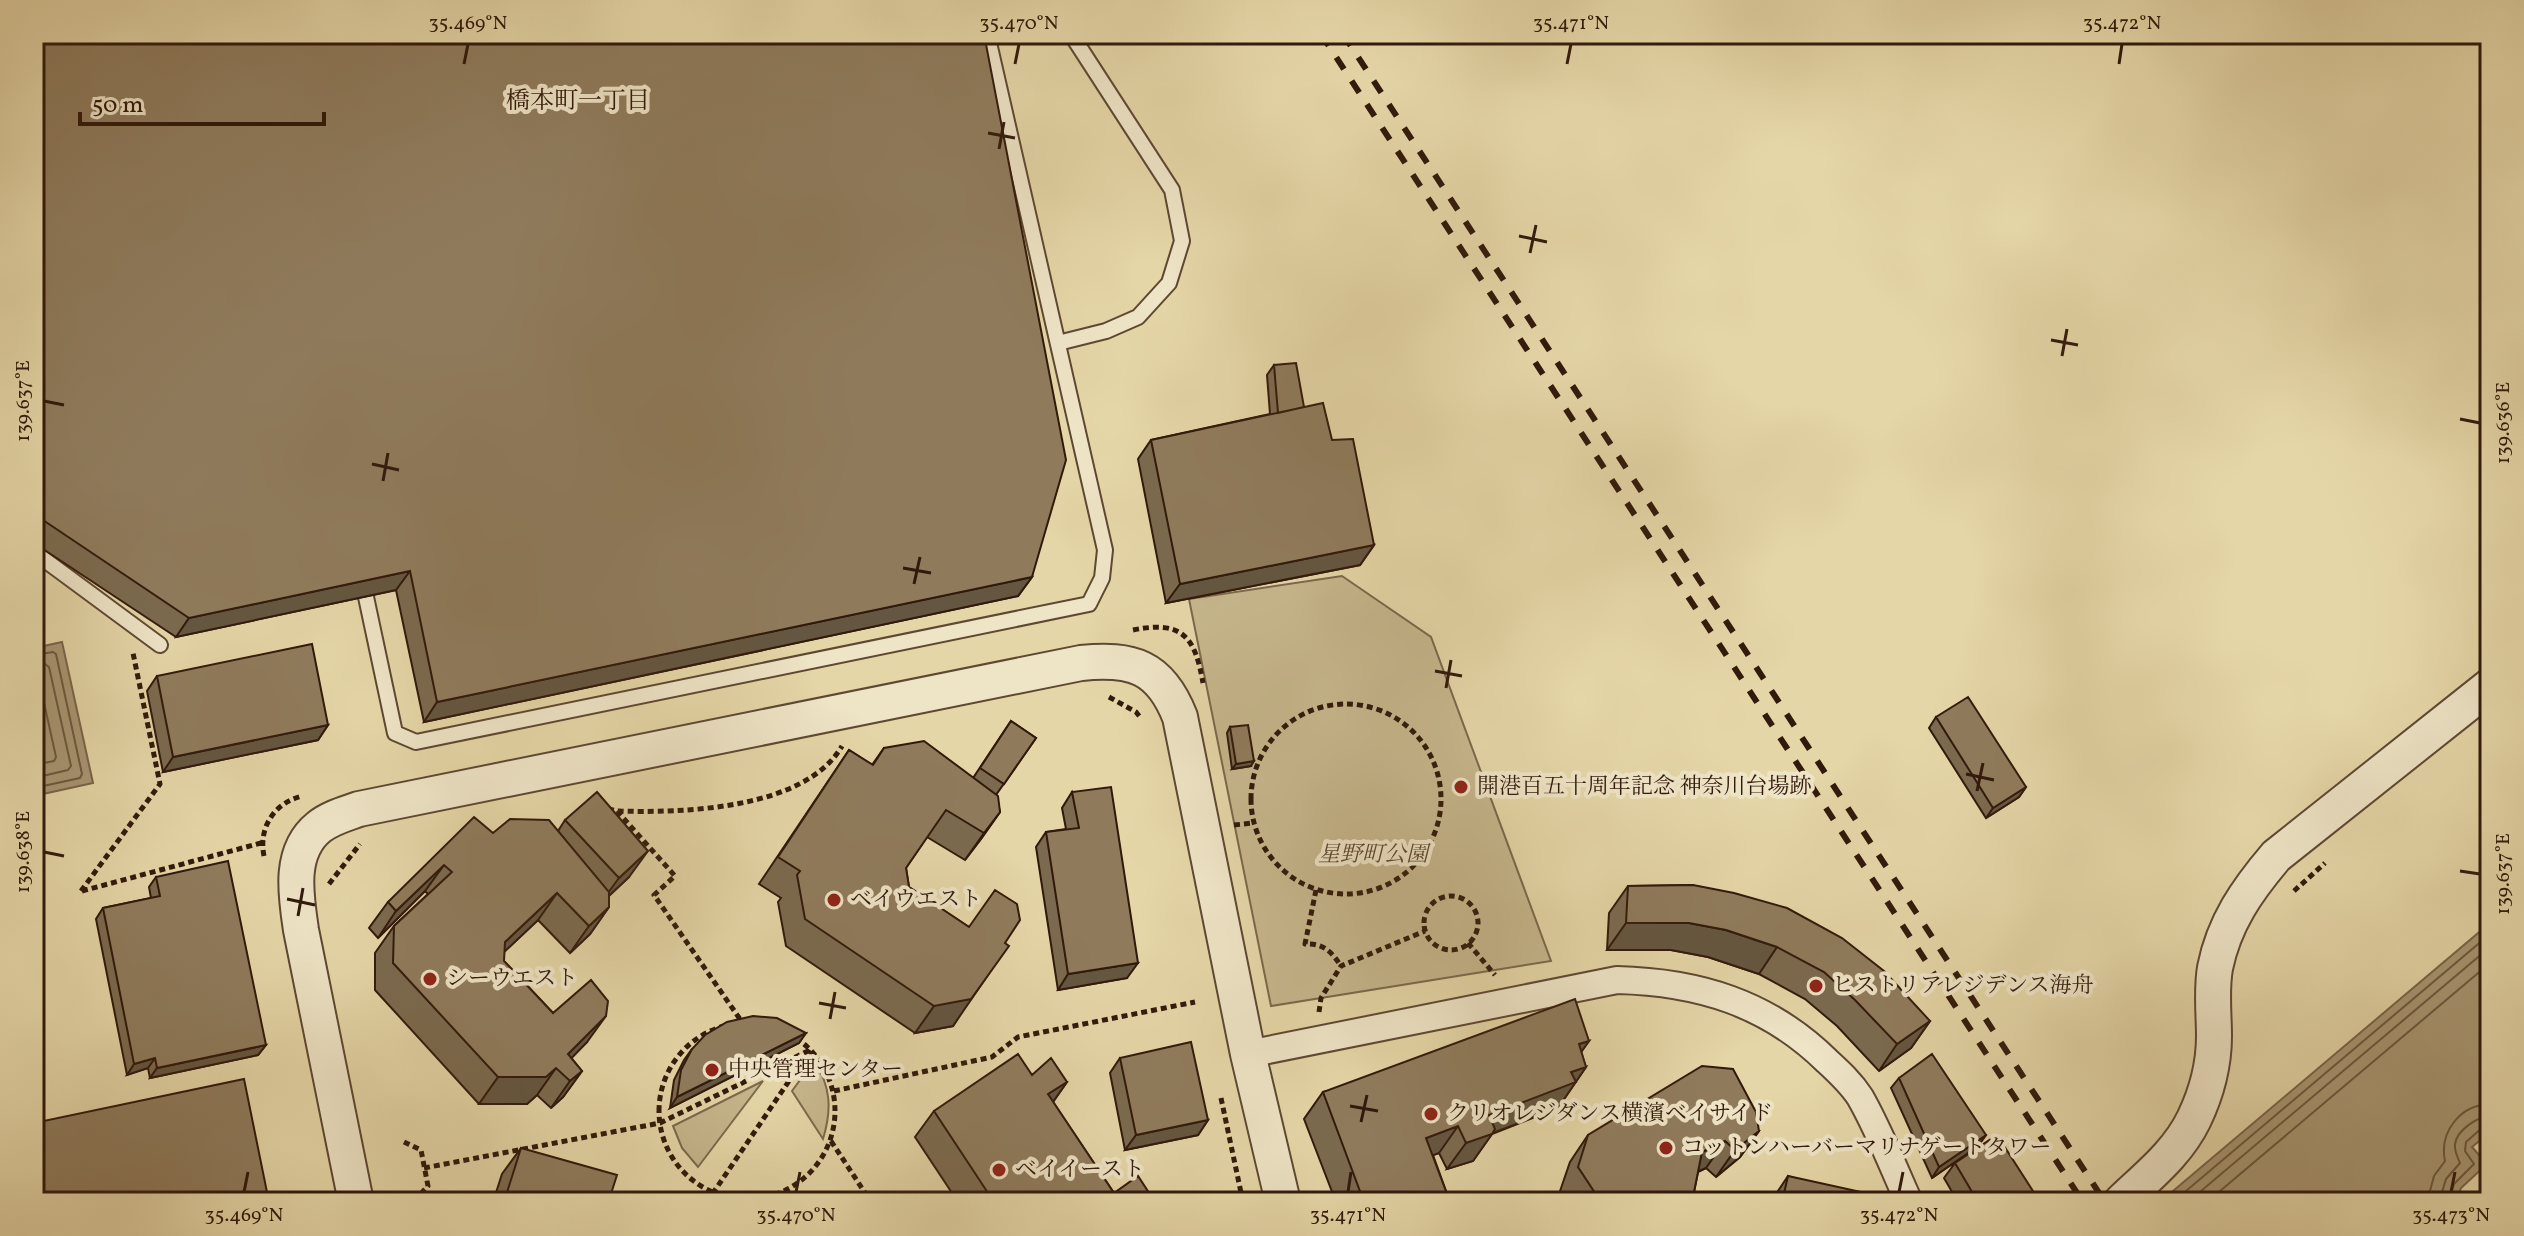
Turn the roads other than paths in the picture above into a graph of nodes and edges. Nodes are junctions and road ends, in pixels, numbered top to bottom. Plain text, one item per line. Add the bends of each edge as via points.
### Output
1 (987, 34) edge
2 (1071, 34) edge
3 (1058, 343) junction
4 (34, 552) edge
5 (366, 597) edge
6 (160, 645) dead end
7 (2490, 686) edge
8 (1248, 1054) junction
9 (356, 1202) edge
10 (1283, 1202) edge
11 (1909, 1202) edge
12 (2121, 1202) edge

1 - 3 lane
2 - 3 lane via 1172,190 1182,241 1169,283 1138,317
3 - 5 lane via 1105,550 1102,578 1089,604 416,742 395,733
4 - 6 lane
7 - 12 street via 2276,856 2240,902 2215,969 2212,1060 2195,1117 2175,1151
8 - 9 street via 1177,709 1163,685 1139,667 1081,663 359,809 317,828 301,854 295,890
8 - 10 street
8 - 11 street via 1617,980 1693,988 1762,1012 1847,1080

